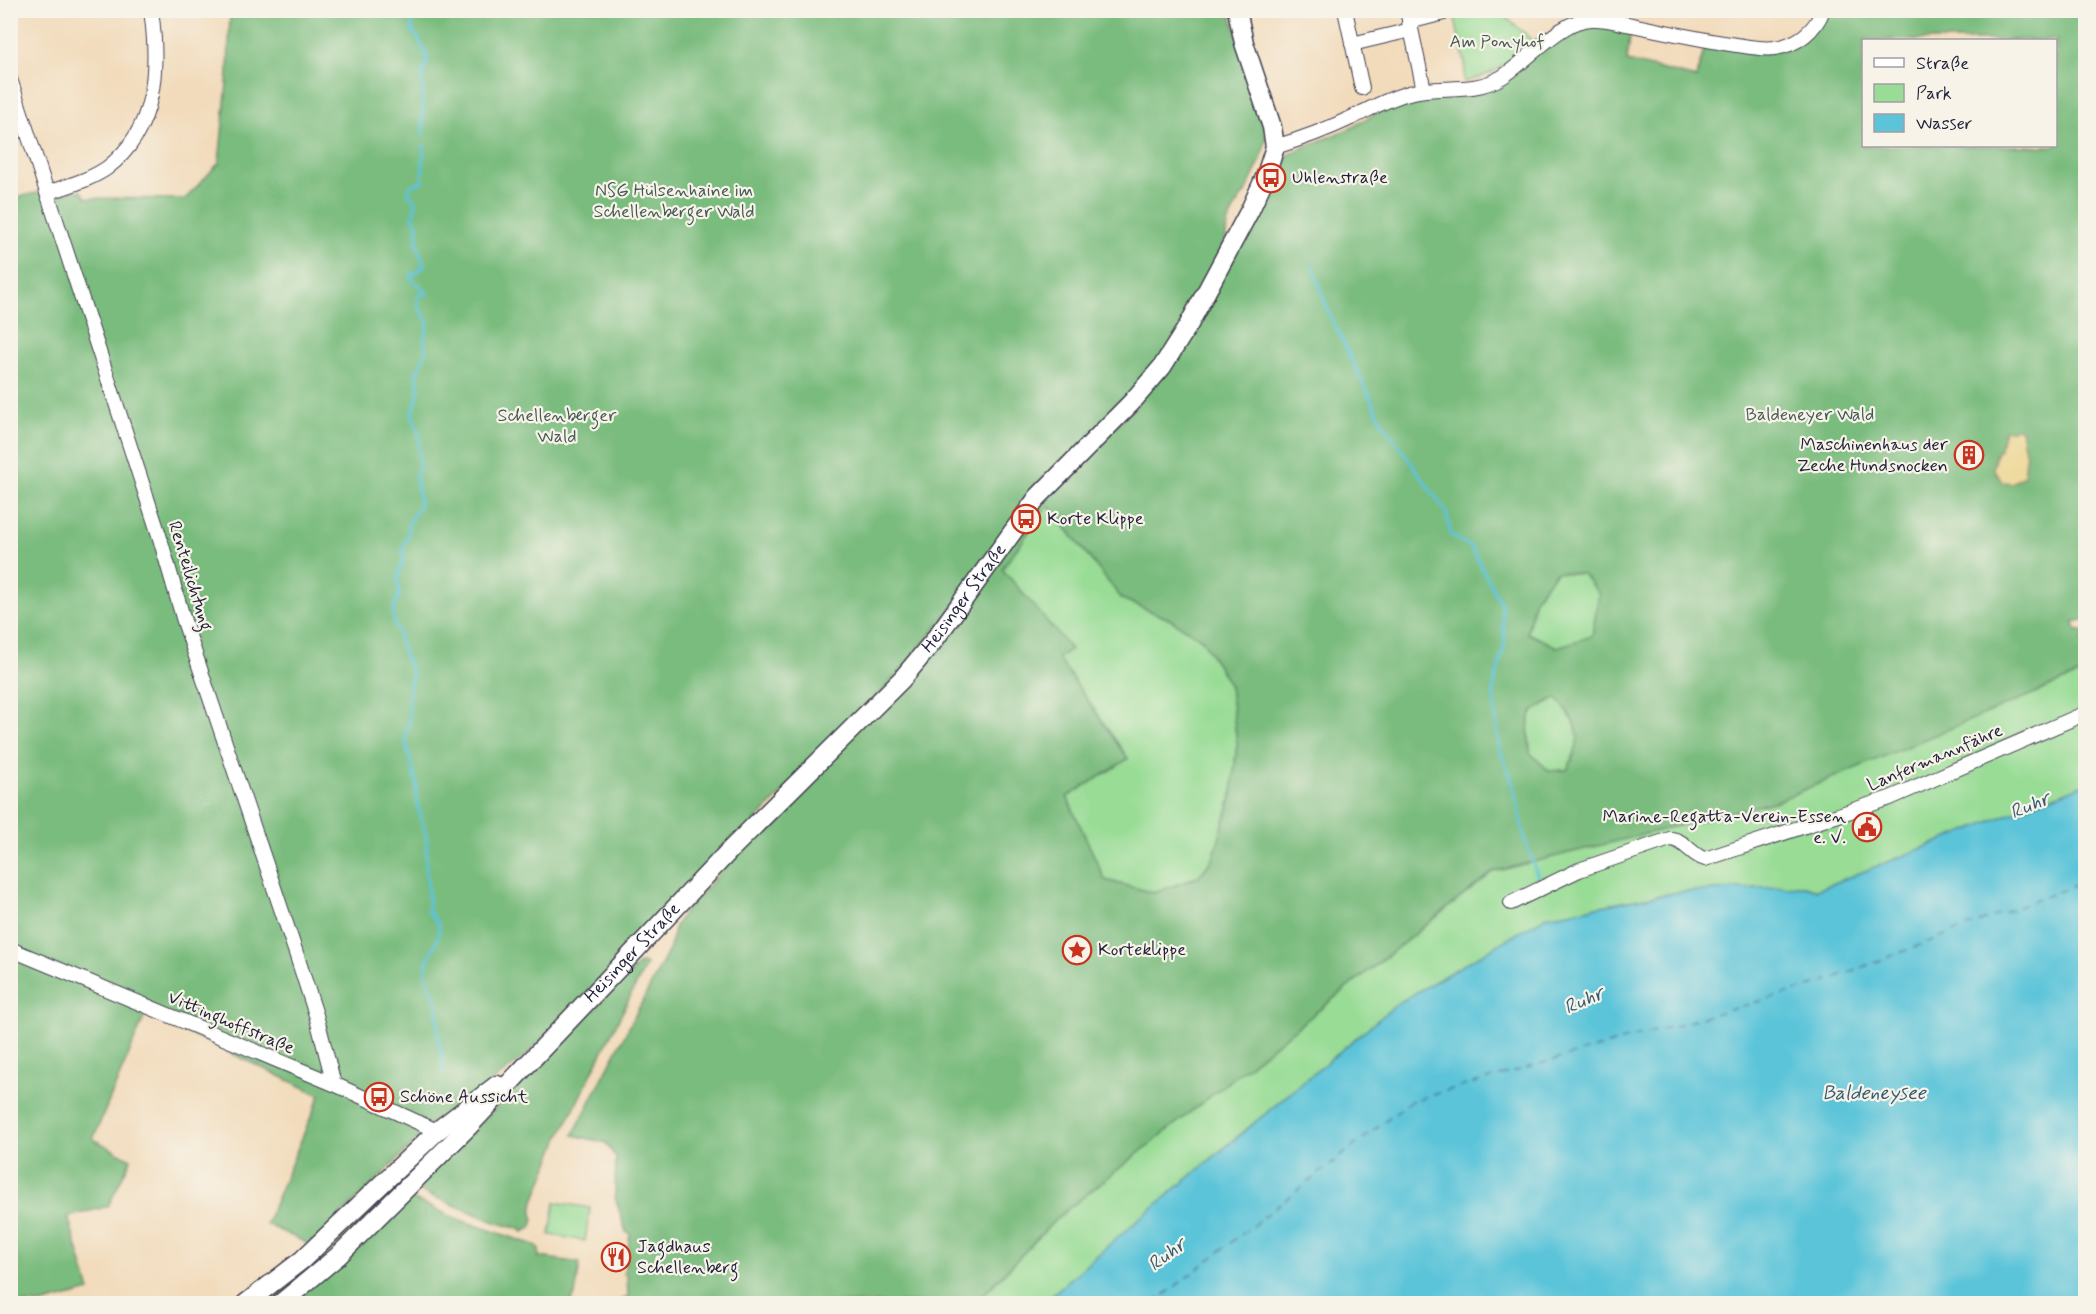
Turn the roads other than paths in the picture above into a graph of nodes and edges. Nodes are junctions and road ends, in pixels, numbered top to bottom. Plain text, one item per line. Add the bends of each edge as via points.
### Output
1 (151, 10) edge
2 (1237, 10) edge
3 (1345, 10) edge
4 (1823, 10) edge
5 (1444, 13) dead end
6 (1409, 21) edge
7 (1352, 44) junction
8 (10, 79) edge
9 (1362, 88) dead end
10 (1424, 90) junction
11 (1275, 147) junction
12 (47, 193) junction
13 (2085, 713) edge
14 (1511, 903) dead end
15 (10, 949) edge
16 (539, 1054) junction
17 (334, 1084) junction
18 (437, 1131) junction
19 (452, 1143) junction
20 (245, 1304) edge
21 (280, 1304) edge

1 - 12 street via 155,78 145,118 133,140 107,168
2 - 11 main road, Heisinger Straße
3 - 7 street
4 - 10 street via 1804,37 1786,45 1763,48 1607,20 1584,20 1492,82 1470,88
5 - 6 street
6 - 7 street
6 - 10 street
7 - 9 street
8 - 12 street, Renteilichtung
10 - 11 street via 1399,96
11 - 16 main road, Heisinger Straße via 1250,210 1188,326 1156,375 1038,497 917,662 731,849
12 - 17 street, Renteilichtung via 316,1015
13 - 14 street, Lanfermannfähre via 1890,798 1705,859 1675,839 1664,841 1579,870
15 - 17 street, Vittinghoffstraße
16 - 18 main road, Heisinger Straße
16 - 19 main road, Heisinger Straße
17 - 18 street, Vittinghoffstraße
18 - 19 main road
18 - 20 main road, Heisinger Straße via 302,1260
19 - 21 main road, Heisinger Straße via 338,1256

